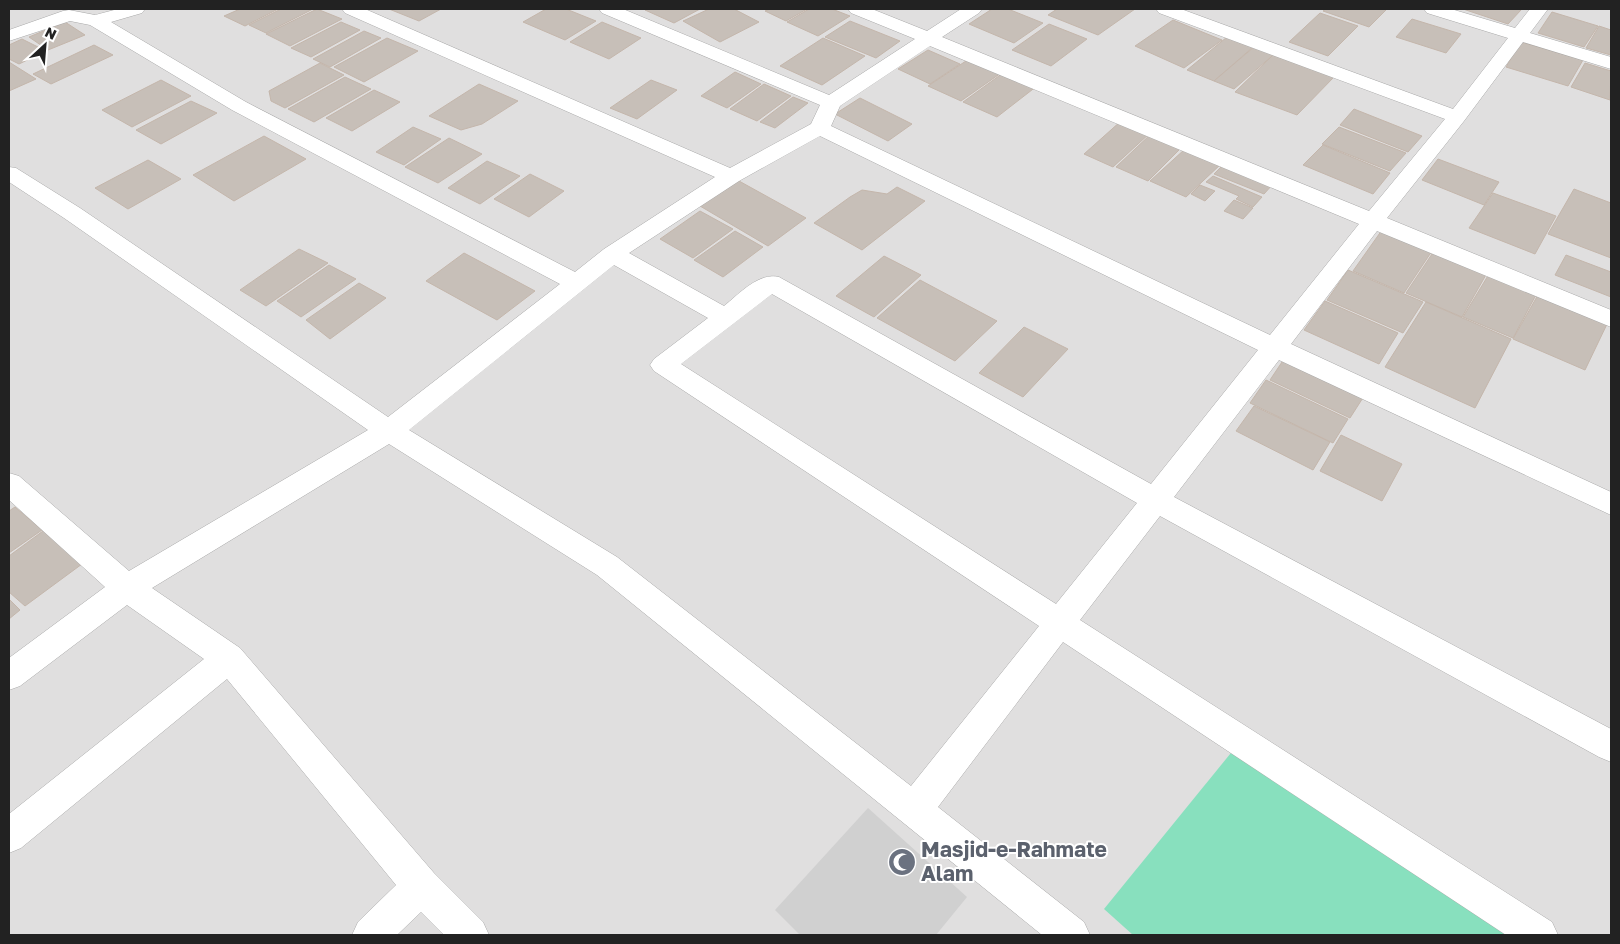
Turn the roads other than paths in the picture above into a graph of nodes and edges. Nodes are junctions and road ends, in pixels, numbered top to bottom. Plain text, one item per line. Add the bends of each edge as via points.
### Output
1 (136, 9) edge
2 (351, 9) edge
3 (608, 9) edge
4 (857, 9) edge
5 (973, 9) edge
6 (1165, 9) edge
7 (1433, 9) edge
8 (1539, 9) edge
9 (96, 21) junction
10 (1518, 34) junction
11 (9, 36) edge
12 (930, 38) junction
13 (1611, 63) edge
14 (831, 103) junction
15 (1457, 117) junction
16 (820, 128) junction
17 (9, 173) edge
18 (731, 176) junction
19 (1372, 221) junction
20 (612, 254) junction
21 (577, 282) junction
22 (726, 316) junction
23 (1611, 318) edge
24 (1274, 348) junction
25 (389, 430) junction
26 (9, 484) edge
27 (1155, 500) junction
28 (1611, 504) edge
29 (127, 588) junction
30 (1060, 623) junction
31 (229, 658) junction
32 (9, 676) edge
33 (1611, 746) edge
34 (914, 810) junction
35 (9, 836) edge
36 (421, 886) junction
37 (371, 935) edge
38 (470, 935) edge
39 (1071, 935) edge
40 (1539, 935) edge

1 - 9 street
2 - 18 street
3 - 14 street
4 - 12 street
5 - 12 street
6 - 15 street
7 - 10 street
8 - 10 street
9 - 11 street via 70,15
9 - 21 street via 239,106
10 - 13 street
10 - 15 street
12 - 14 street
12 - 19 street
14 - 16 street
15 - 19 street
16 - 18 street
16 - 24 street
17 - 25 street
18 - 20 street
19 - 23 street
19 - 24 street
20 - 21 street
20 - 22 street
21 - 25 street
22 - 27 street via 771,283
22 - 30 street via 663,365
24 - 27 street
24 - 28 street
25 - 29 street
25 - 34 street via 607,566
26 - 29 street
27 - 30 street
27 - 33 street
29 - 31 street
29 - 32 street
30 - 34 street
30 - 40 street
31 - 35 street
31 - 36 street
34 - 39 street
36 - 37 street
36 - 38 street

